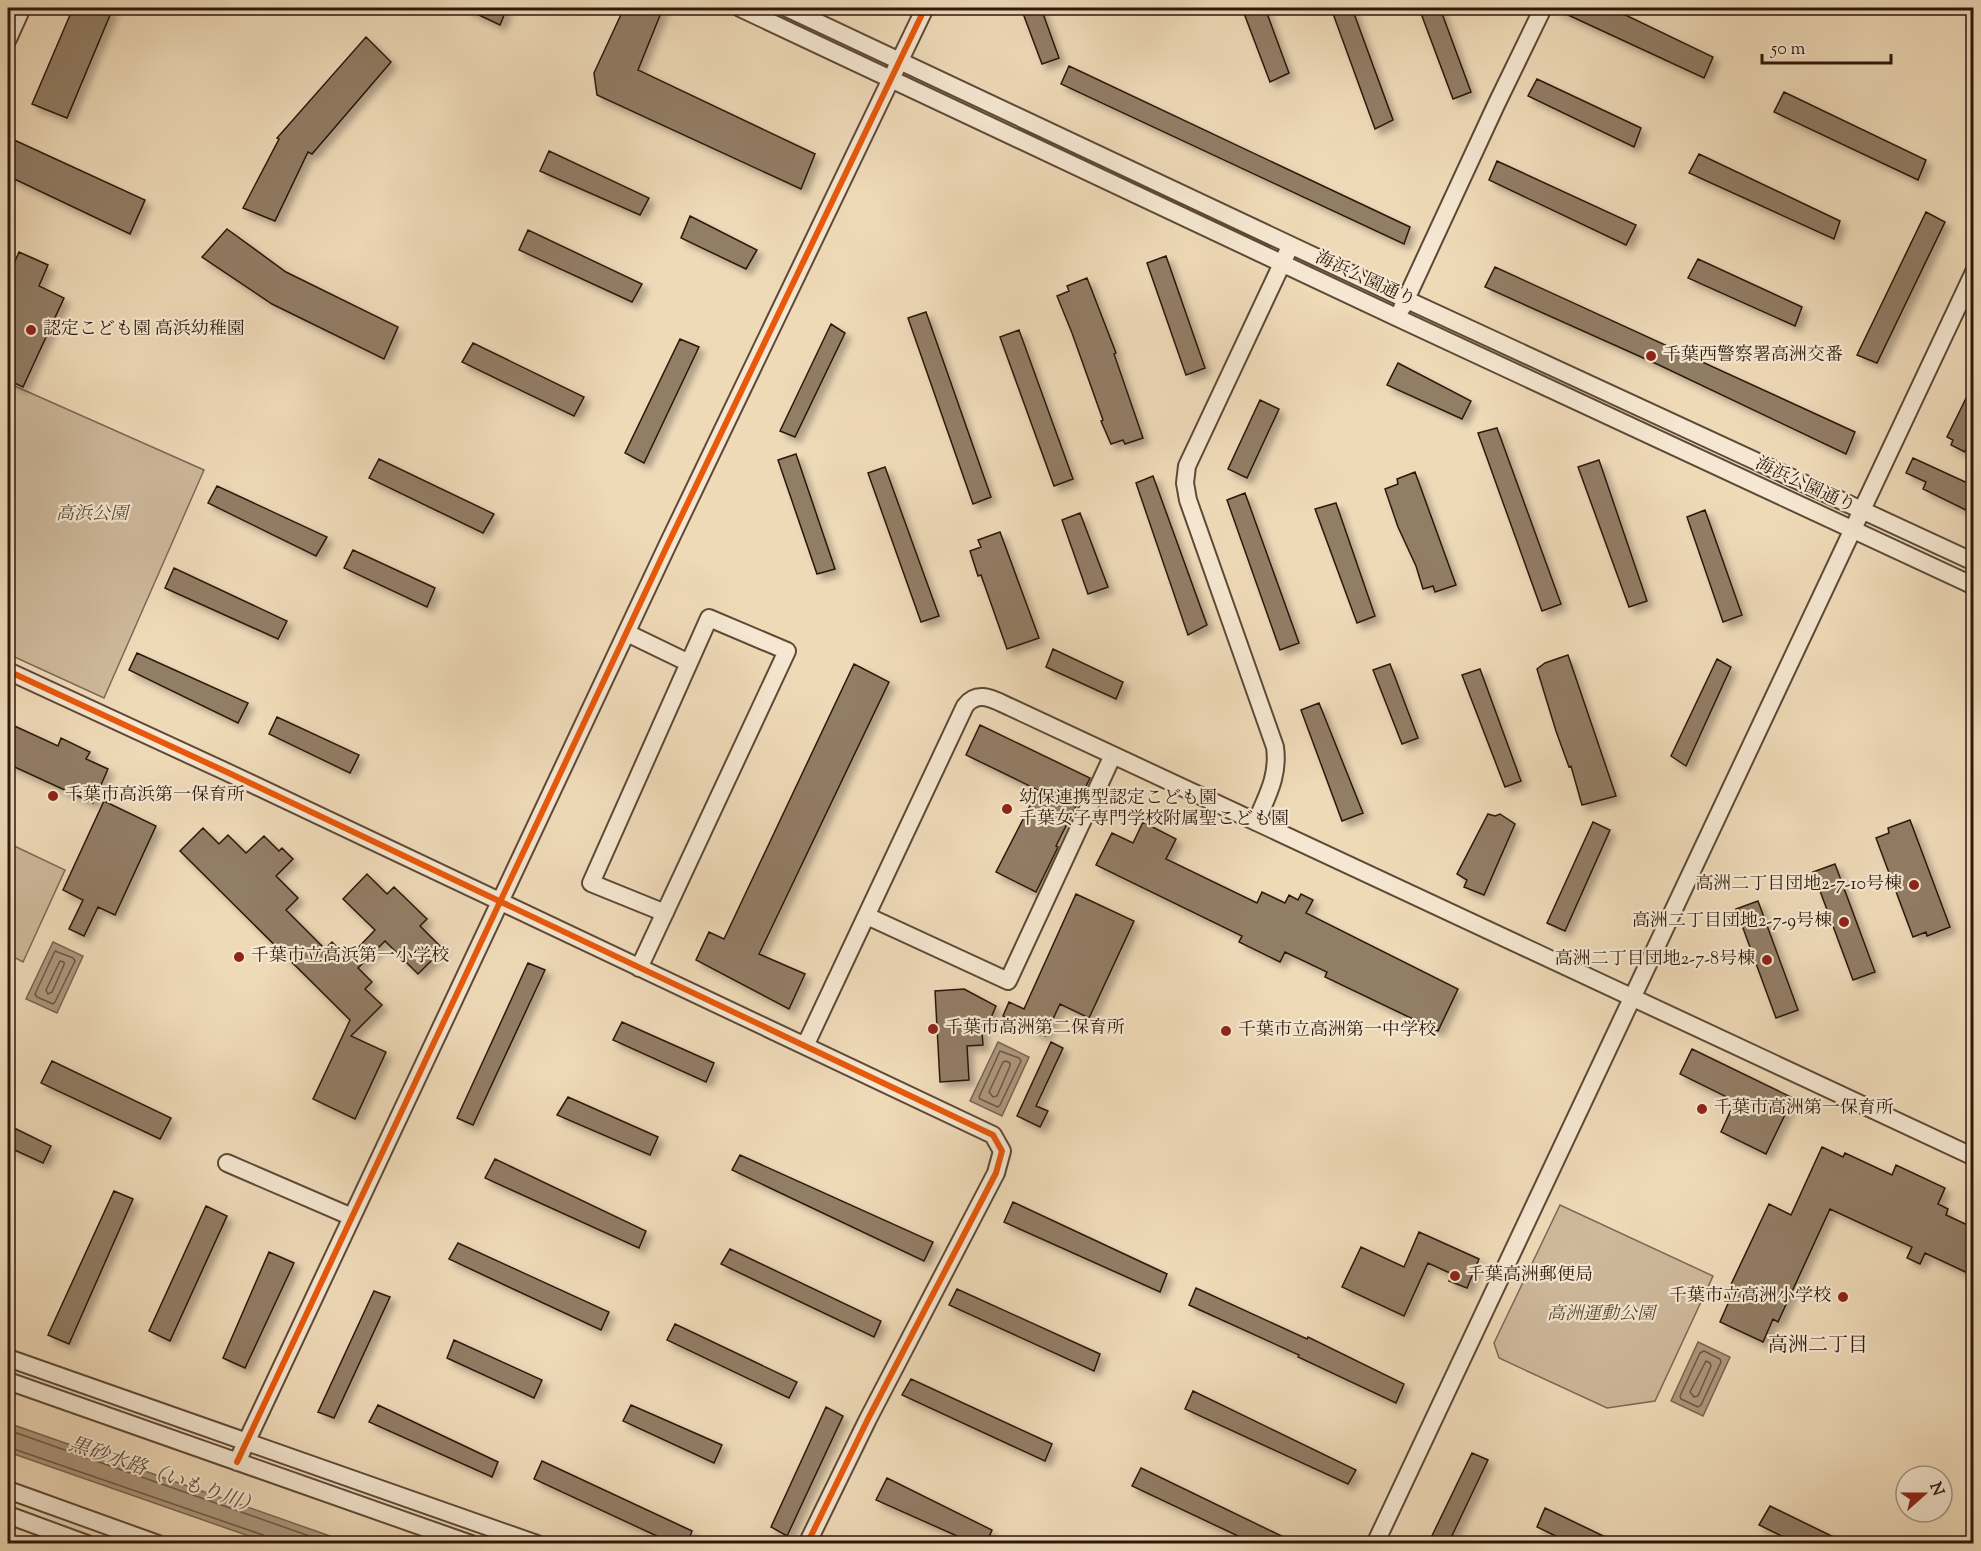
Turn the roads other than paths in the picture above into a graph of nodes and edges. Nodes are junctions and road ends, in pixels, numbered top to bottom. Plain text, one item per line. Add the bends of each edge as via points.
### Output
1 (22, 8) edge
2 (741, 8) edge
3 (787, 8) edge
4 (925, 8) edge
5 (1543, 8) edge
6 (8, 39) edge
7 (899, 60) junction
8 (890, 78) junction
9 (1290, 245) junction
10 (1282, 263) junction
11 (1974, 272) edge
12 (1405, 299) junction
13 (1398, 318) junction
14 (1862, 509) junction
15 (1853, 529) junction
16 (1974, 562) edge
17 (1974, 586) edge
18 (627, 633) junction
19 (689, 663) junction
20 (8, 671) edge
21 (1113, 755) junction
22 (1256, 822) junction
23 (500, 902) junction
24 (665, 913) junction
25 (867, 916) junction
26 (639, 968) junction
27 (1631, 997) junction
28 (806, 1046) junction
29 (1974, 1157) edge
30 (227, 1163) dead end
31 (352, 1217) junction
32 (8, 1358) edge
33 (8, 1381) edge
34 (247, 1442) junction
35 (237, 1462) junction
36 (8, 1490) edge
37 (8, 1515) edge
38 (101, 1523) junction
39 (87, 1544) edge
40 (94, 1544) edge
41 (158, 1544) edge
42 (471, 1544) edge
43 (537, 1544) edge
44 (807, 1544) edge
45 (1375, 1544) edge

1 - 6 street
2 - 8 street, 海浜公園通り
3 - 7 street, 海浜公園通り
4 - 7 street
5 - 12 street
7 - 8 street
7 - 9 street, 海浜公園通り
8 - 10 street, 海浜公園通り
8 - 18 street
9 - 10 street
9 - 12 street, 海浜公園通り
10 - 13 street, 海浜公園通り
10 - 22 street via 1187,466 1185,483 1275,747 1275,778
11 - 14 street
12 - 13 street
12 - 14 street, 海浜公園通り
13 - 15 street, 海浜公園通り
14 - 15 street
14 - 16 street, 海浜公園通り
15 - 17 street, 海浜公園通り
15 - 27 street
18 - 19 street
18 - 23 street
19 - 24 street via 591,883
19 - 24 street via 709,618 787,651
20 - 23 street
21 - 22 street
21 - 25 street via 991,698 970,700
21 - 25 street via 1008,981
22 - 27 street
23 - 26 street
23 - 31 street
24 - 26 street
25 - 28 street
26 - 28 street
27 - 29 street
27 - 45 street
28 - 44 street via 993,1135 1002,1151 996,1173
30 - 31 street
31 - 34 street
32 - 34 street
33 - 35 street
34 - 35 street
34 - 43 street
35 - 42 street
36 - 38 street
37 - 39 street
38 - 40 street
38 - 41 street

